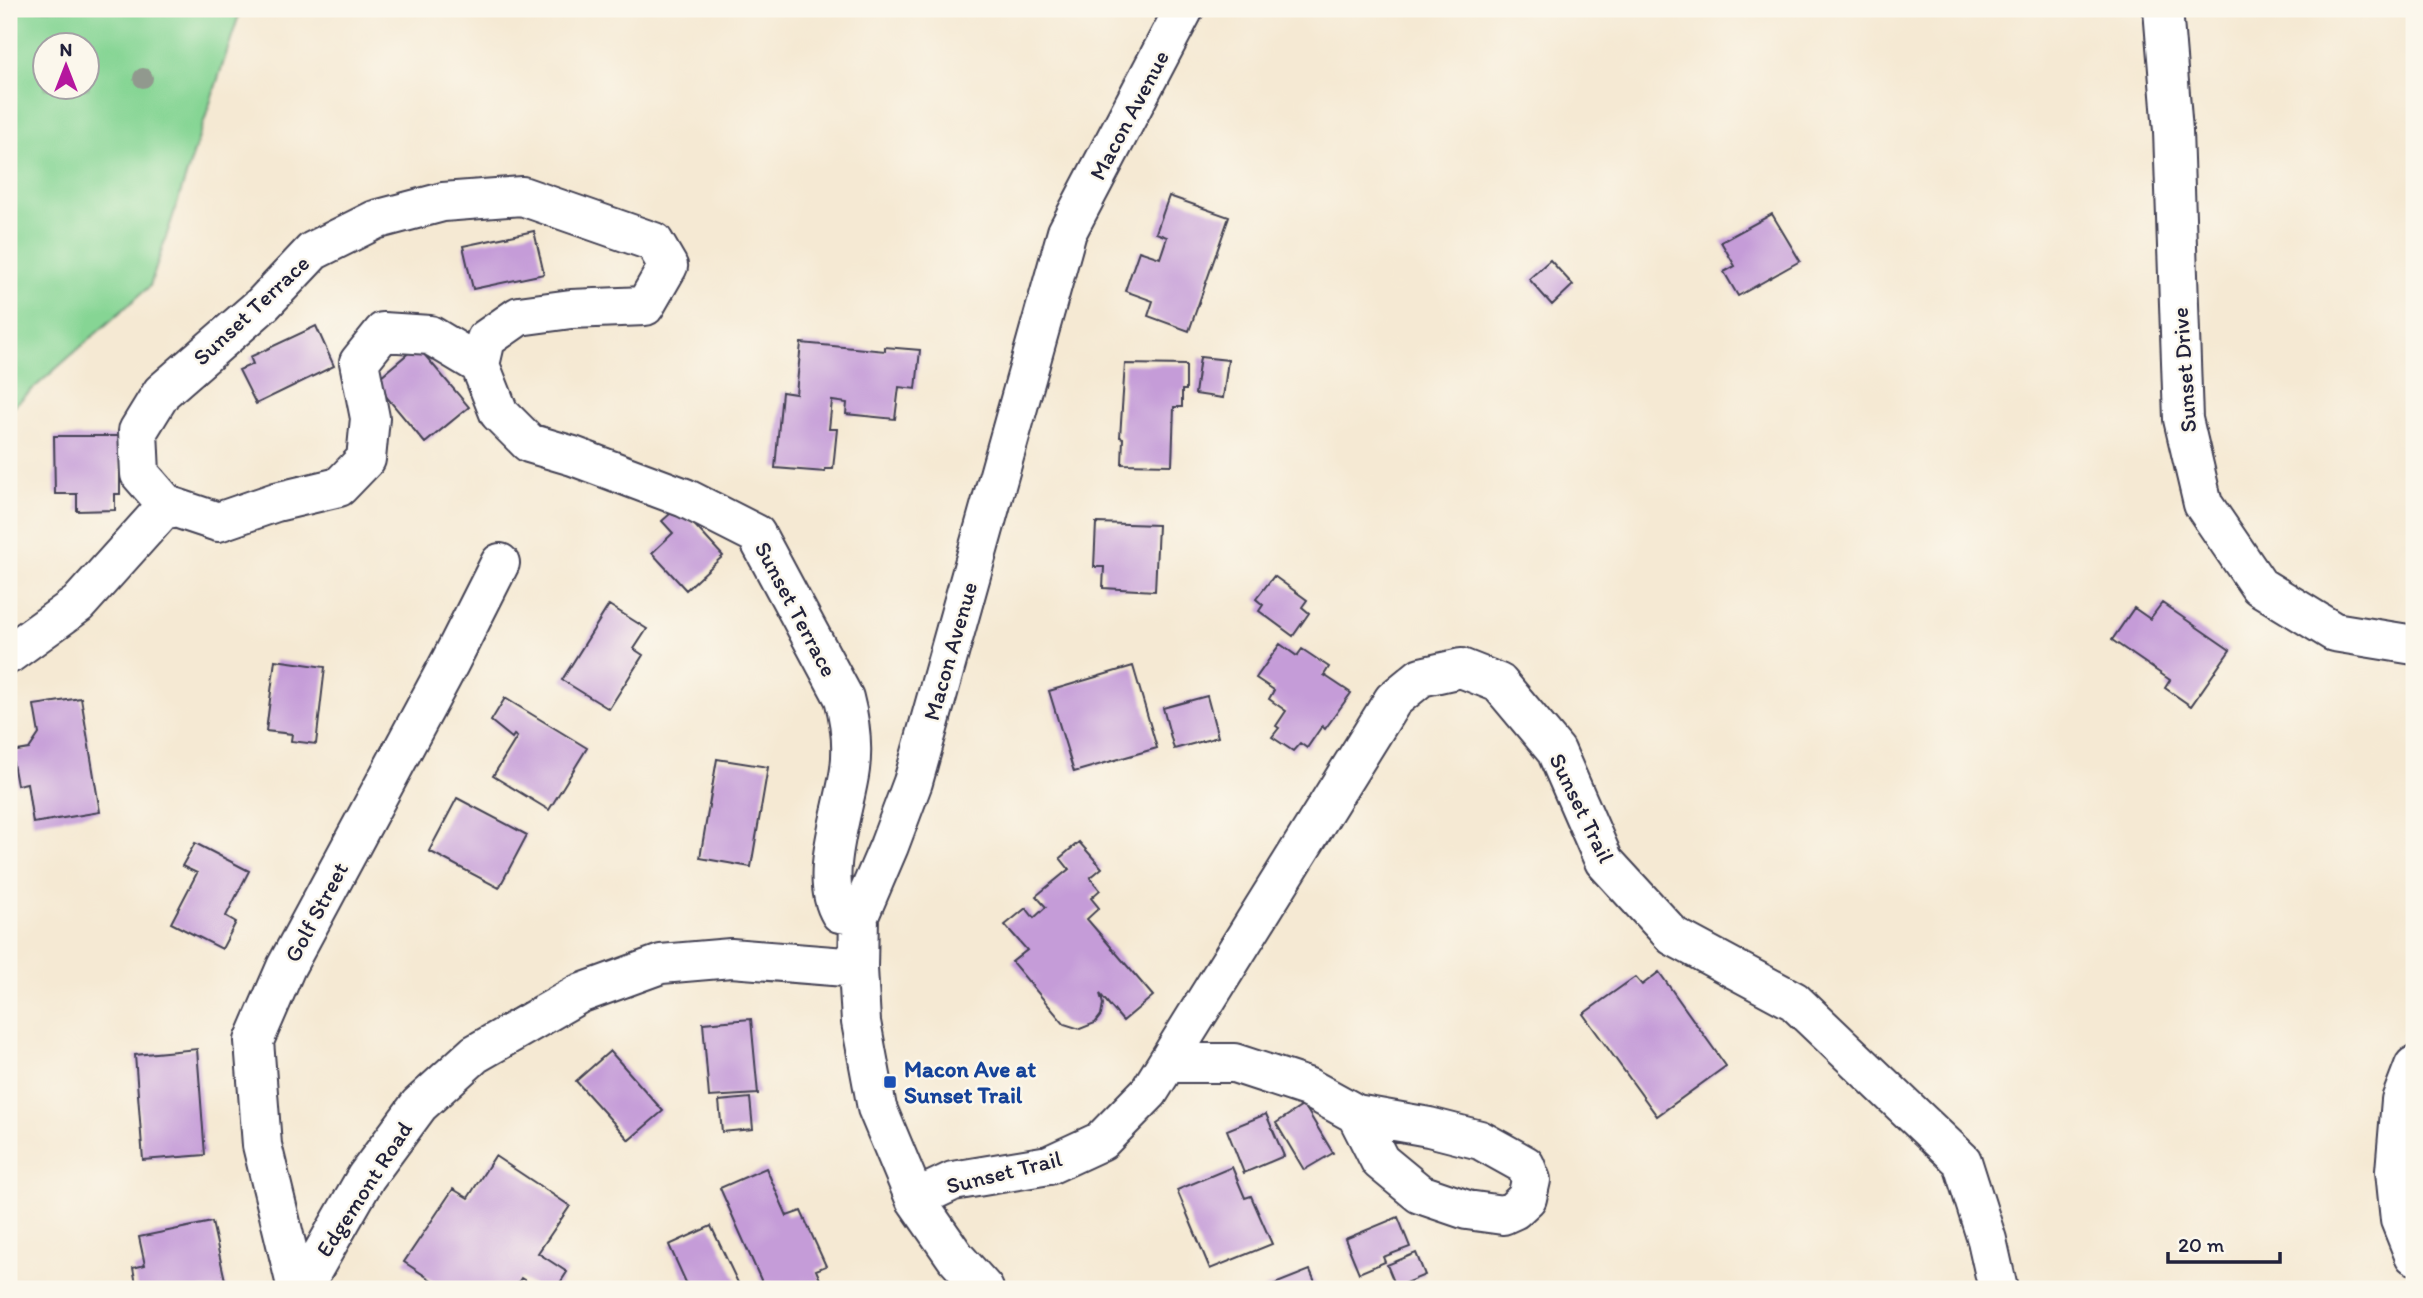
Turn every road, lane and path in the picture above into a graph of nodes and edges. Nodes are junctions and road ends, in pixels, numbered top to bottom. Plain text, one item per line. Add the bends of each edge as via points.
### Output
1 (1184, 9) edge
2 (2163, 9) edge
3 (480, 365) junction
4 (167, 505) junction
5 (500, 563) dead end
6 (2414, 645) edge
7 (9, 654) edge
8 (859, 916) junction
9 (858, 968) junction
10 (1167, 1063) junction
11 (2414, 1066) edge
12 (1356, 1114) dead end
13 (915, 1199) junction
14 (2414, 1255) edge
15 (299, 1289) edge
16 (984, 1289) edge
17 (1998, 1289) edge

1 - 8 street, Macon Avenue via 1067,232 913,782
2 - 6 street, Sunset Drive via 2173,131 2183,419 2203,504 2259,586 2334,632
3 - 4 street via 430,335 383,332 359,362 370,418 366,459 339,487 218,522
3 - 4 street, Sunset Terrace via 486,339 519,316 645,306 668,266 654,242 522,196 443,202 374,220 313,251 263,304 162,392 138,431 140,474
3 - 8 street, Sunset Terrace via 499,413 528,443 685,498 756,534 844,698 850,720 851,767 831,889 839,913
4 - 7 street via 78,604
5 - 15 street, Golf Street via 286,967 254,1041 262,1145
8 - 9 street, Macon Avenue
9 - 13 street, Macon Avenue via 861,1022 877,1108
9 - 15 street, Edgemont Road via 731,958 661,964 579,994 475,1054 419,1105 366,1177
10 - 12 street via 1234,1063 1307,1087
10 - 13 street, Sunset Trail via 1149,1092 1101,1141 1049,1165 953,1181
10 - 17 street, Sunset Trail via 1393,700 1421,677 1461,668 1499,683 1556,751 1604,861 1673,936 1794,1002 1962,1161
11 - 14 street via 2401,1100 2395,1171 2400,1220
13 - 16 street, Macon Avenue

